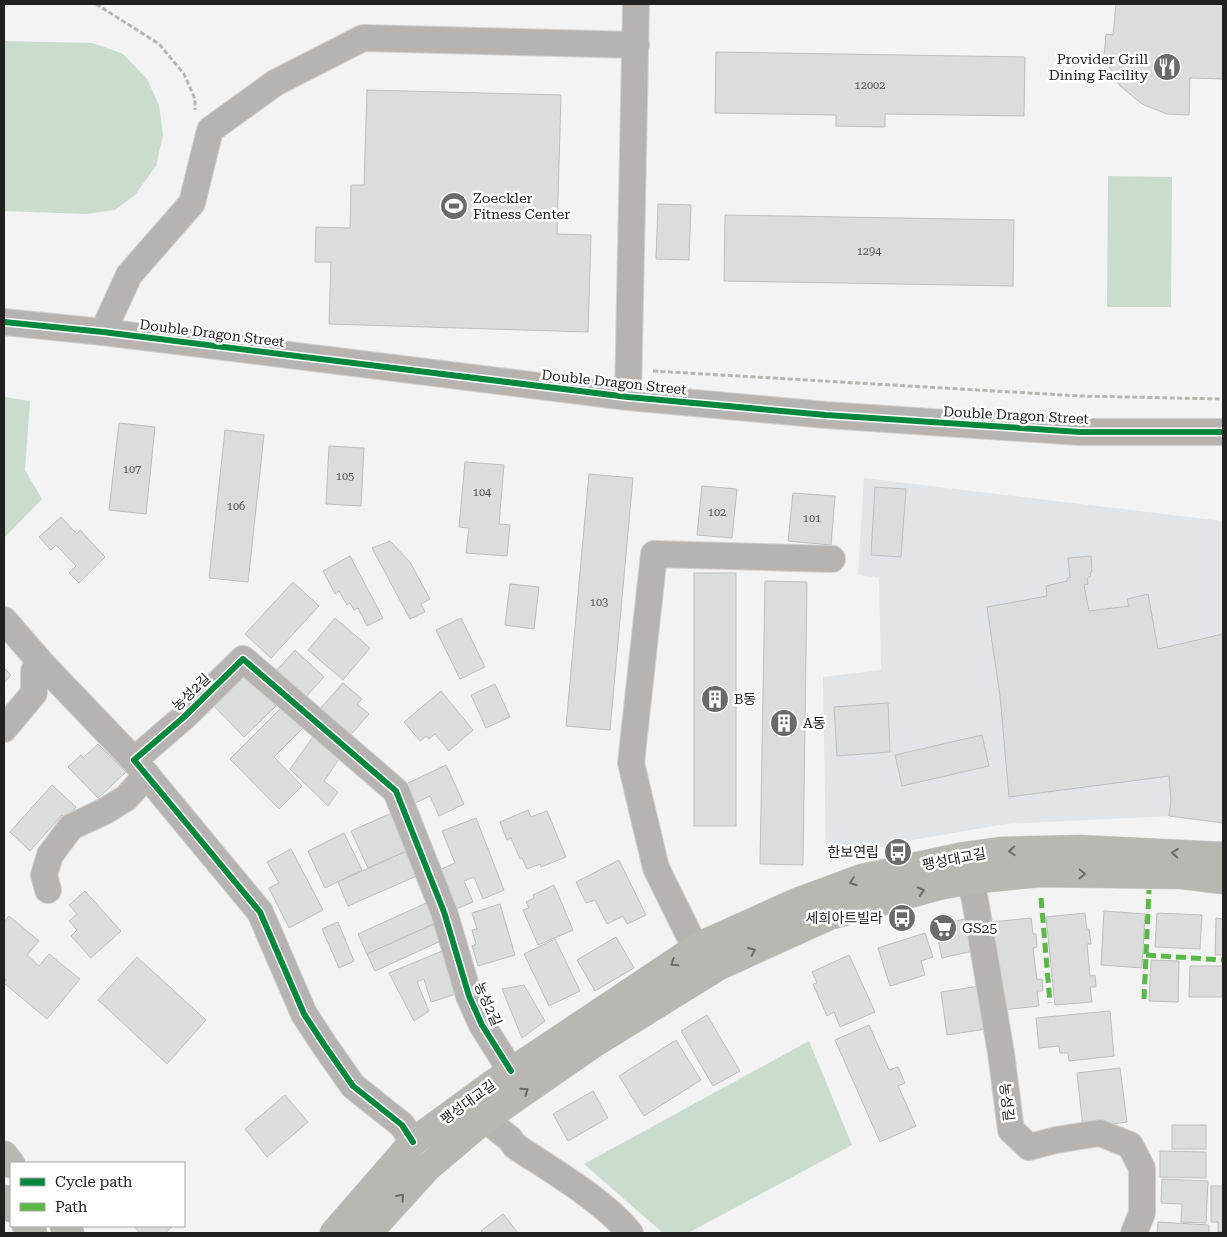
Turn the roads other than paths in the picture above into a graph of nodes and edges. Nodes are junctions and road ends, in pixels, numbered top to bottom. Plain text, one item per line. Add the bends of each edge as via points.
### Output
1 (636, 4) edge
2 (636, 46) junction
3 (4, 322) edge
4 (103, 332) junction
5 (628, 397) junction
6 (1223, 432) edge
7 (832, 559) dead end
8 (4, 620) edge
9 (43, 664) junction
10 (4, 729) edge
11 (140, 767) junction
12 (1223, 856) edge
13 (967, 868) junction
14 (1223, 880) edge
15 (48, 890) dead end
16 (699, 946) junction
17 (714, 970) junction
18 (511, 1071) junction
19 (479, 1109) junction
20 (413, 1142) junction
21 (334, 1233) edge
22 (368, 1233) edge
23 (630, 1233) edge
24 (1134, 1233) edge

1 - 2 street
2 - 4 street via 363,38 275,83 210,130 192,203 129,275
2 - 5 street
3 - 4 street, Double Dragon Street
4 - 5 street, Double Dragon Street
5 - 6 street, Double Dragon Street via 826,415 1080,432
7 - 16 street via 654,554 631,762 656,868 689,935
8 - 9 street
9 - 10 street via 34,671 34,692
9 - 11 street
11 - 15 street via 126,798 71,827 50,855 44,875
11 - 18 street, 농성2길 via 184,717 243,659 396,791 444,912 469,996 482,1025
11 - 20 street via 260,912 304,1014 353,1086 402,1125
12 -> 13 main road, 팽성대교길 via 1079,848 1000,851
13 -> 14 main road via 1039,873 1182,875
13 -> 16 main road, 팽성대교길 via 862,878 797,902
17 -> 13 main road via 829,916 939,886
13 - 24 street, 농성길 via 1001,1053 1011,1130 1029,1148 1100,1133 1130,1145 1142,1168 1142,1213
16 - 17 street
16 -> 18 main road, 팽성대교길
19 -> 17 main road
18 - 19 main road, 팽성대교길
19 - 20 main road, 팽성대교길
22 -> 19 main road, 팽성대교길
19 - 23 street via 515,1146 583,1192
20 - 21 main road, 팽성대교길

